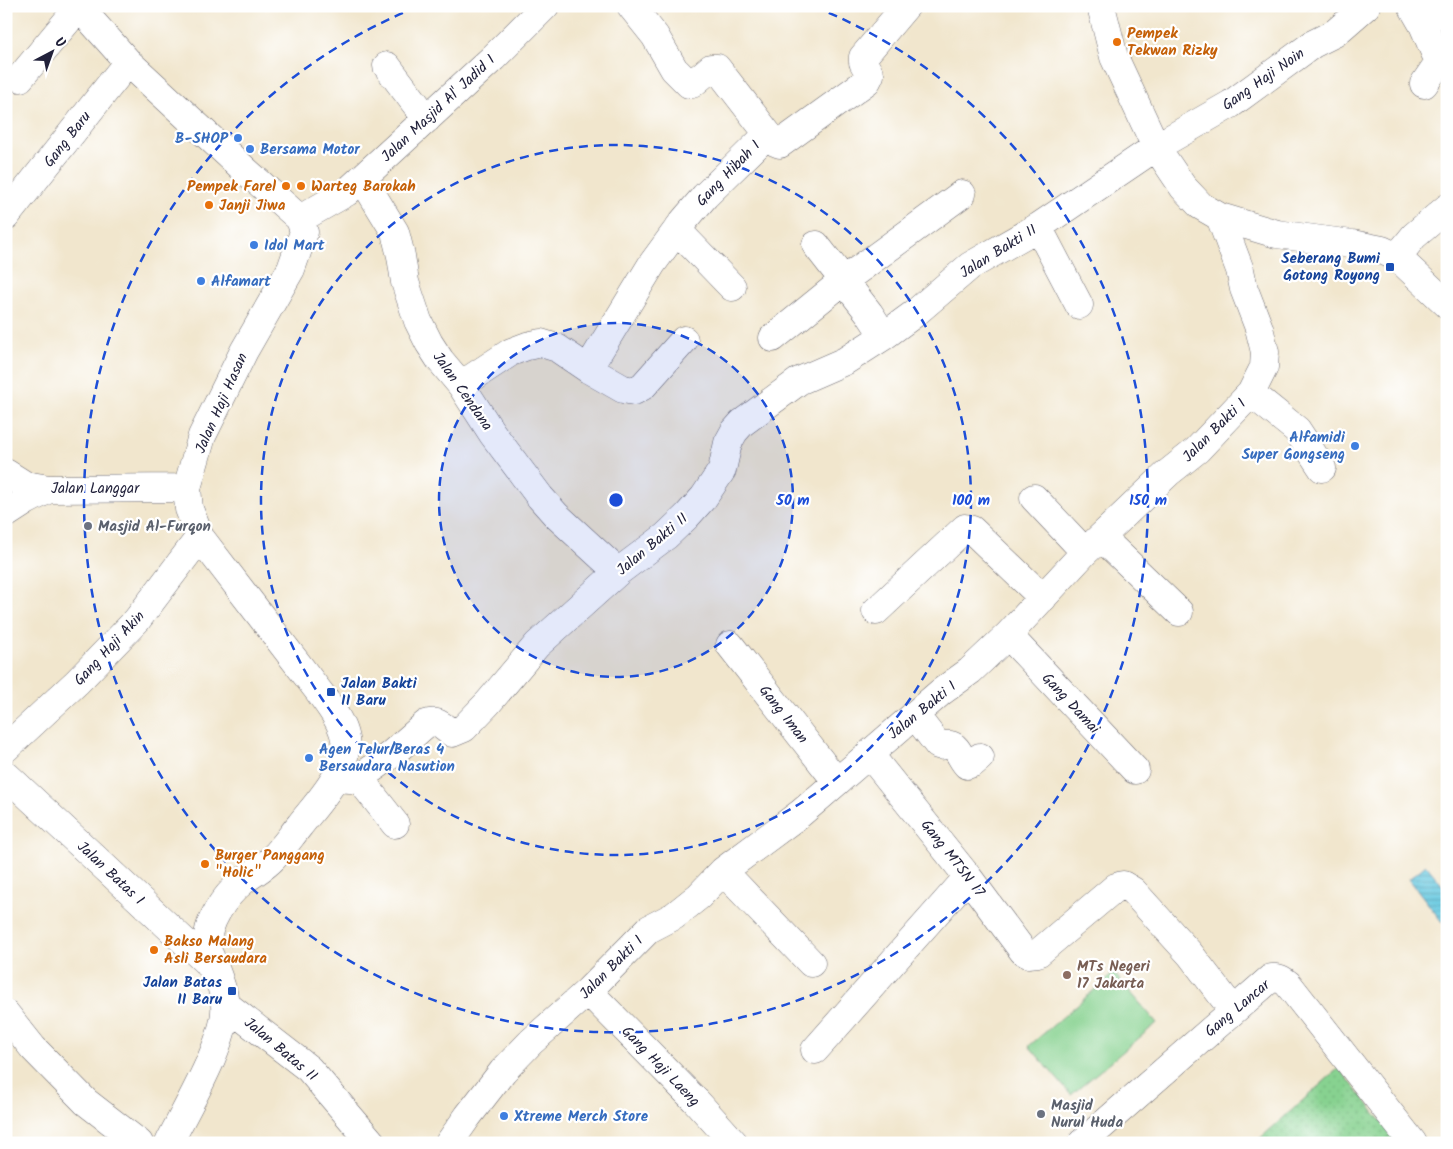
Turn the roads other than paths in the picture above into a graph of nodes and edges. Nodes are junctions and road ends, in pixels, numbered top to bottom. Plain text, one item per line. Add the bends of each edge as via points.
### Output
1 (545, 6) edge
2 (631, 6) edge
3 (906, 6) edge
4 (1101, 6) edge
5 (1366, 6) edge
6 (1445, 6) edge
7 (78, 7) edge
8 (1418, 16) edge
9 (128, 62) junction
10 (387, 66) dead end
11 (20, 78) dead end
12 (1424, 84) dead end
13 (427, 119) junction
14 (768, 134) junction
15 (1156, 147) junction
16 (362, 178) junction
17 (962, 194) dead end
18 (1447, 208) edge
19 (6, 216) edge
20 (1220, 217) junction
21 (300, 218) junction
22 (1038, 227) junction
23 (677, 230) junction
24 (816, 245) dead end
25 (1396, 257) junction
26 (843, 281) junction
27 (732, 287) dead end
28 (1447, 304) edge
29 (1079, 305) dead end
30 (884, 336) junction
31 (773, 338) dead end
32 (684, 340) dead end
33 (588, 369) junction
34 (461, 385) junction
35 (1251, 393) junction
36 (1322, 468) dead end
37 (6, 473) edge
38 (187, 488) junction
39 (49, 489) junction
40 (1034, 498) dead end
41 (6, 514) edge
42 (200, 537) junction
43 (1093, 545) junction
44 (618, 572) junction
45 (1043, 598) junction
46 (876, 612) dead end
47 (1179, 612) dead end
48 (1008, 635) junction
49 (730, 645) dead end
50 (915, 714) junction
51 (6, 748) edge
52 (869, 754) junction
53 (980, 757) dead end
54 (1135, 770) dead end
55 (6, 775) edge
56 (348, 777) junction
57 (838, 782) junction
58 (395, 824) dead end
59 (723, 871) junction
60 (968, 877) junction
61 (811, 963) dead end
62 (220, 987) junction
63 (588, 991) junction
64 (1233, 1010) junction
65 (6, 1014) edge
66 (815, 1050) dead end
67 (139, 1143) edge
68 (169, 1143) edge
69 (372, 1143) edge
70 (449, 1143) edge
71 (734, 1143) edge
72 (1082, 1143) edge
73 (1413, 1143) edge

1 - 13 street, Jalan Masjid Al' Jadid I
2 - 14 street via 674,69 689,84 710,68 717,68
3 - 14 street, Gang Hibah I via 863,57 870,75 867,81 782,142 777,143
4 - 15 street via 1114,57
5 - 15 street, Gang Haji Noin via 1334,33 1313,44 1231,104
6 - 8 street
7 - 9 street
7 - 11 street
8 - 12 street via 1439,62
9 - 19 street, Gang Baru
9 - 21 street
10 - 13 street
13 - 16 street, Jalan Masjid Al' Jadid I
14 - 23 street, Gang Hibah I via 704,196
15 - 20 street via 1183,187 1202,206
15 - 22 street, Jalan Bakti II
16 - 21 street, Jalan Masjid Al' Jadid I via 347,192
16 - 34 street, Jalan Cendana via 395,232 405,282 418,321 440,360
17 - 26 street
18 - 25 street via 1414,236
20 - 25 street via 1277,234 1369,246
20 - 35 street, Jalan Bakti I via 1265,352 1264,367
21 - 38 street, Jalan Haji Hasan via 304,232 296,257 209,421
22 - 29 street
22 - 30 street, Jalan Bakti II via 970,266
23 - 27 street
23 - 33 street, Gang Hibah I via 652,264
24 - 26 street
25 - 28 street
26 - 30 street
26 - 31 street
30 - 44 street, Jalan Bakti II via 845,361 799,381 742,423 728,442 722,470 704,497 666,536
32 - 33 street via 634,392
33 - 34 street via 557,348 541,343 511,352
34 - 44 street, Jalan Cendana via 540,497
35 - 36 street via 1297,430
35 - 43 street, Jalan Bakti I via 1197,450 1168,473
37 - 39 street, Jalan Langgar via 25,485
38 - 39 street, Jalan Langgar
38 - 42 street, Jalan Haji Hasan via 189,509
39 - 41 street
40 - 43 street
42 - 51 street, Gang Haji Akin via 137,620
42 - 56 street, Jalan Haji Hasan via 337,718 346,746
43 - 45 street, Jalan Bakti I
43 - 47 street
44 - 56 street, Jalan Bakti II via 537,645 464,728 452,732 432,721 376,766
45 - 46 street via 972,530 965,528
45 - 48 street, Jalan Bakti I
48 - 50 street, Jalan Bakti I via 970,671
48 - 54 street, Gang Damai
49 - 57 street, Gang Iman
50 - 52 street, Jalan Bakti I
50 - 53 street via 938,745 953,747 967,765
52 - 57 street, Jalan Bakti I
52 - 60 street, Gang MTSN 17
55 - 62 street, Jalan Batas I
56 - 58 street
56 - 62 street, Jalan Haji Hasan via 325,795 273,859 241,883 216,912 207,941
57 - 59 street, Jalan Bakti I
59 - 61 street
59 - 63 street, Jalan Bakti I via 674,916 649,929
60 - 64 street, Gang MTSN 17 via 1028,954 1038,953 1116,887 1123,885 1133,891 1190,954
60 - 66 street
62 - 68 street via 224,1022 220,1037
62 - 69 street, Jalan Batas II via 309,1069
63 - 70 street, Jalan Bakti I via 504,1071
63 - 71 street, Gang Haji Laeng
64 - 72 street, Gang Lancar
64 - 73 street, Gang Lancar via 1271,978 1284,980
65 - 67 street via 33,1048 86,1102

